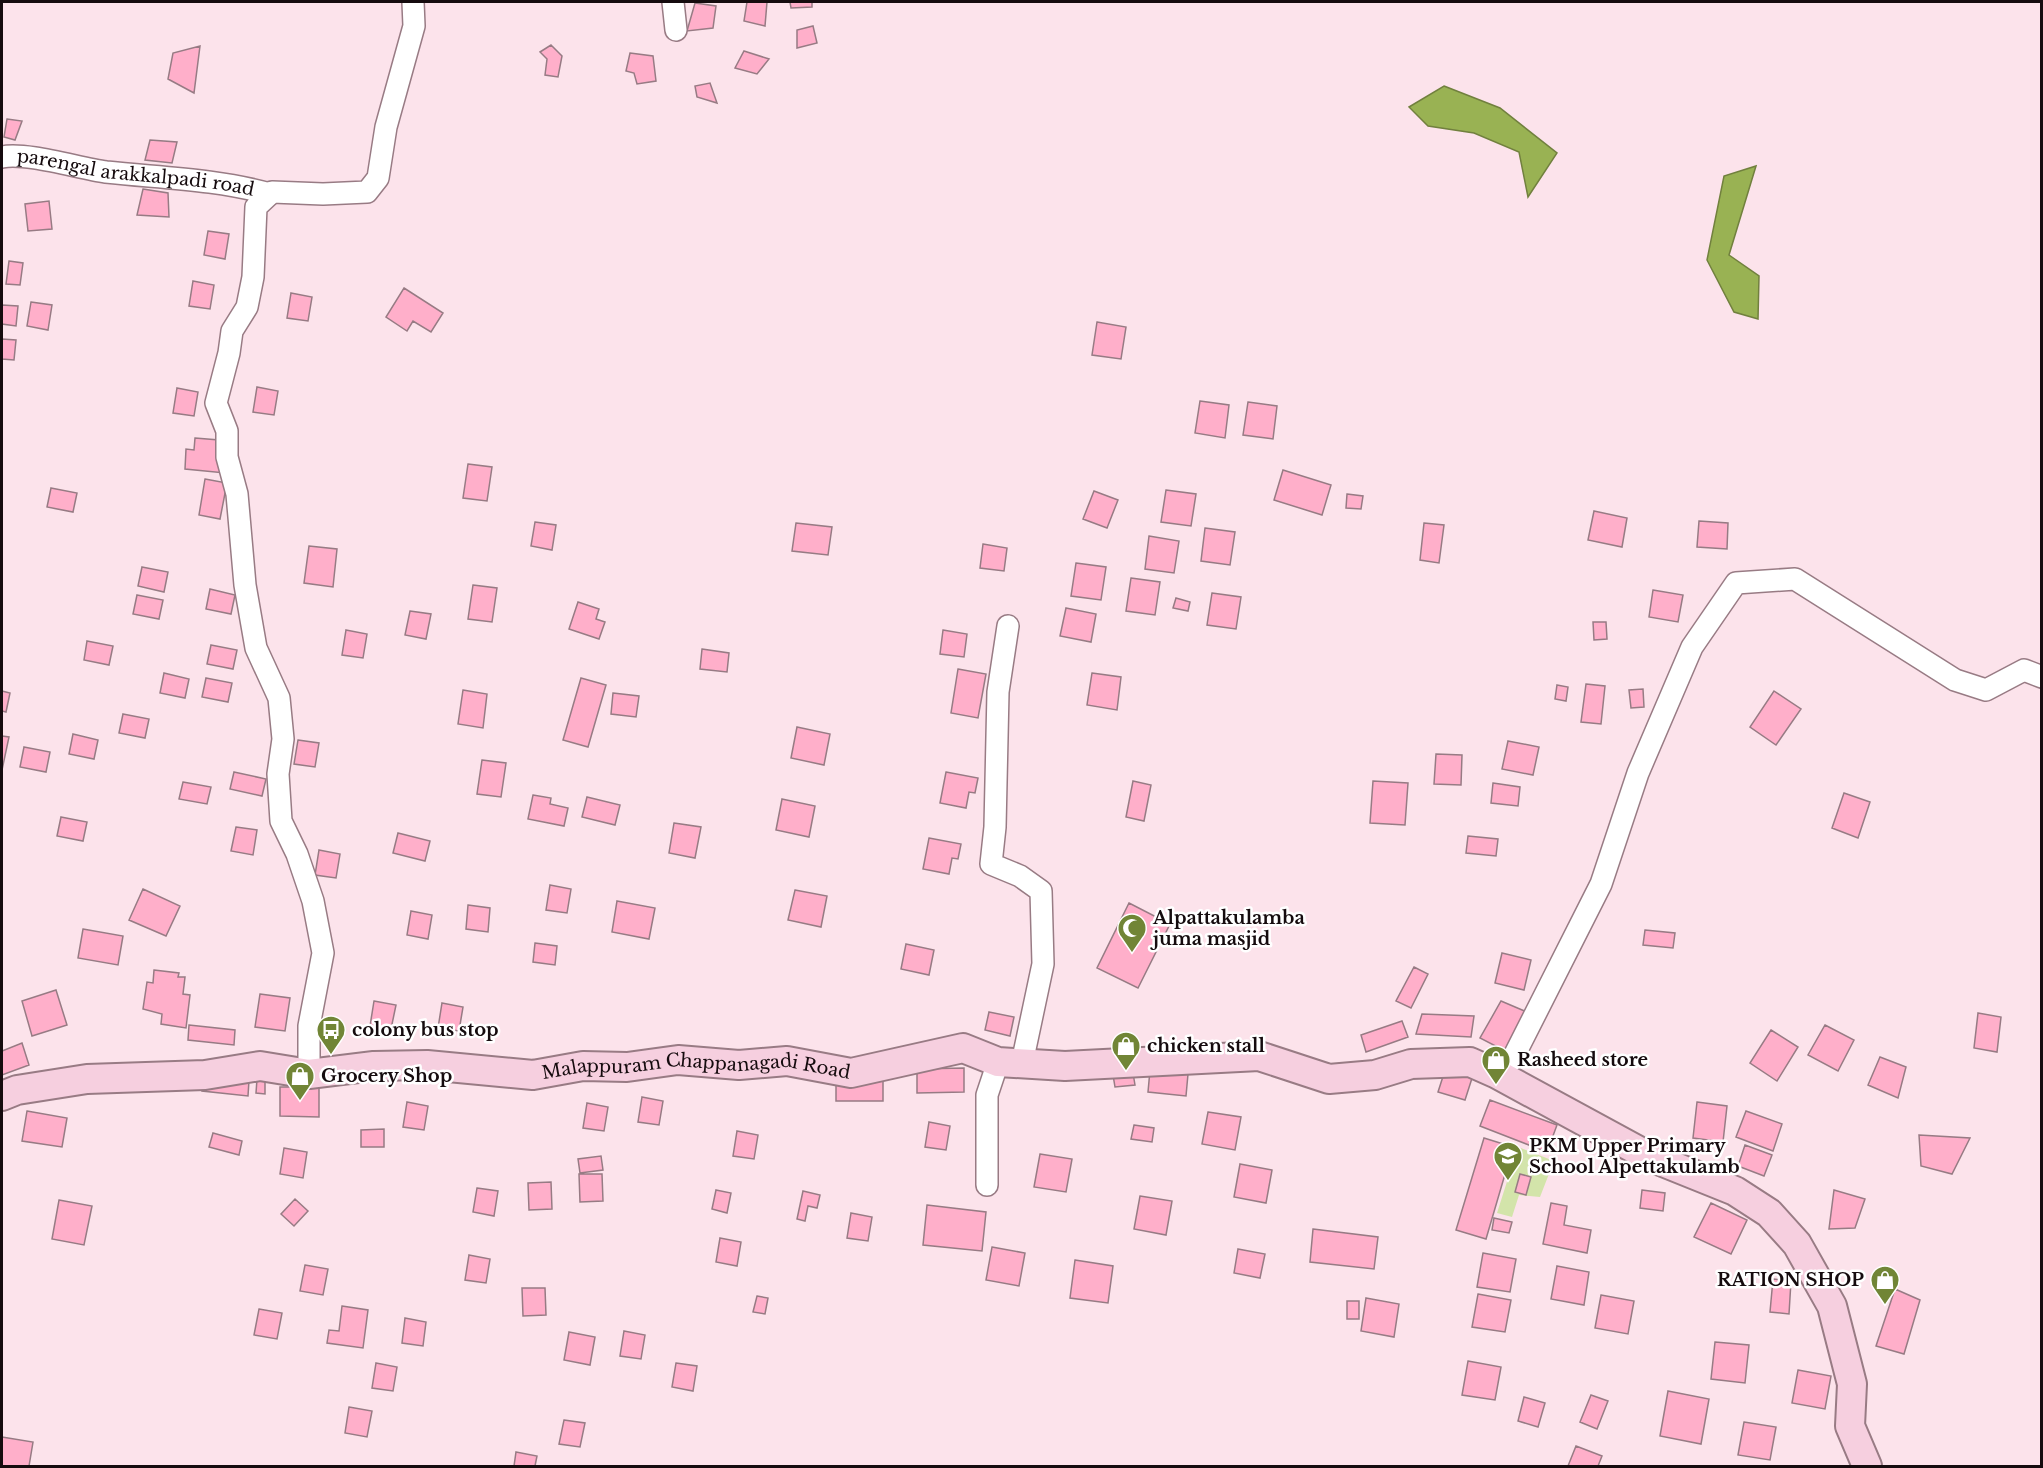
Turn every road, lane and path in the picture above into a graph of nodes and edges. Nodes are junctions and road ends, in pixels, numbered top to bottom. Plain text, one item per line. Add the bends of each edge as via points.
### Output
1 (413, 2) edge
2 (673, 2) edge
3 (676, 30) dead end
4 (2, 157) edge
5 (270, 194) junction
6 (1008, 626) dead end
7 (2042, 676) edge
8 (1010, 1062) junction
9 (309, 1074) junction
10 (1497, 1074) junction
11 (2, 1096) edge
12 (987, 1185) dead end
13 (1862, 1459) edge

1 - 5 street, parengal arakkalpadi road via 414,26 386,127 378,178 367,192
2 - 3 street
4 - 5 street, parengal arakkalpadi road via 106,172 189,178
5 - 9 street via 256,207 253,277 247,307 232,331 216,403 227,431 227,458 237,494 245,585 256,648 279,698 283,739 278,774 281,821 313,902 323,953 309,1026
6 - 8 street via 998,692 991,864 1020,876 1041,891 1043,964
7 - 10 street via 2024,670 1986,690 1955,680 1795,579 1736,583 1692,647 1638,773 1601,884 1512,1060
8 - 9 street, Malappuram Chappanagadi Road via 963,1048 851,1073 787,1061 739,1065 678,1060 627,1067 583,1066 533,1075 427,1065 374,1066
8 - 10 street, Malappuram Chappanagadi Road via 1065,1066 1260,1056 1329,1079 1376,1075 1412,1064 1470,1062
8 - 12 street via 987,1095
9 - 11 street, Malappuram Chappanagadi Road via 260,1066 205,1075 87,1079
10 - 13 street, Malappuram Chappanagadi Road via 1648,1156 1735,1191 1769,1213 1797,1244 1832,1306 1852,1384 1850,1426

